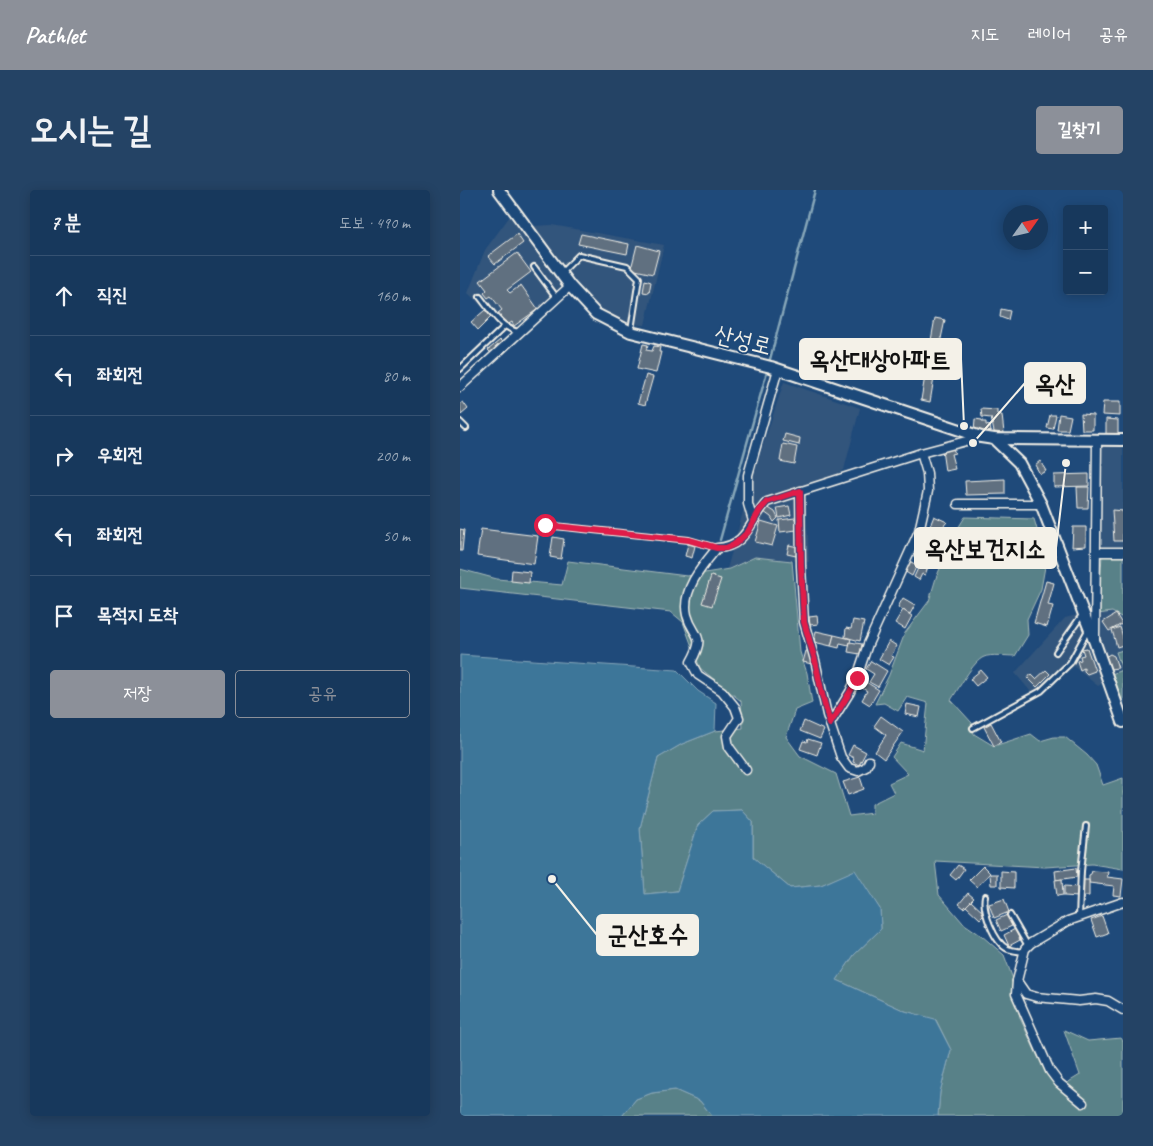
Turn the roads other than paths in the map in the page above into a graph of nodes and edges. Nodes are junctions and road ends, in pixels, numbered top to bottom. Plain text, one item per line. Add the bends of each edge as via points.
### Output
1 (499, 190) edge
2 (534, 267) dead end
3 (560, 274) junction
4 (570, 286) junction
5 (480, 297) dead end
6 (557, 298) junction
7 (504, 326) junction
8 (520, 332) junction
9 (631, 332) junction
10 (774, 368) junction
11 (460, 369) edge
12 (460, 387) edge
13 (460, 422) edge
14 (466, 428) dead end
15 (981, 437) junction
16 (994, 439) junction
17 (1097, 440) junction
18 (1123, 440) edge
19 (921, 453) junction
20 (800, 491) junction
21 (958, 504) dead end
22 (1041, 504) junction
23 (753, 521) junction
24 (545, 525) dead end
25 (717, 548) junction
26 (1097, 552) junction
27 (1123, 552) edge
28 (1083, 613) junction
29 (1089, 628) junction
30 (1095, 643) junction
31 (1056, 652) dead end
32 (1123, 722) edge
33 (830, 724) junction
34 (973, 728) dead end
35 (869, 761) dead end
36 (746, 770) dead end
37 (1086, 826) dead end
38 (985, 896) dead end
39 (1123, 902) edge
40 (1010, 915) dead end
41 (1079, 917) junction
42 (1026, 949) junction
43 (1017, 981) junction
44 (1123, 1010) edge
45 (1083, 1103) dead end

1 - 3 street, 산성로
2 - 6 lane
3 - 4 street, 산성로
3 - 9 lane via 579,255 627,266 638,278
4 - 6 street
4 - 9 street, 산성로 via 596,314
5 - 7 lane
6 - 8 street
7 - 8 lane
7 - 11 lane
8 - 12 street
9 - 10 street, 산성로
10 - 15 street, 산성로
10 - 23 street via 748,475 748,504
13 - 14 lane
15 - 16 street, 산성로
15 - 19 street
16 - 17 street, 산성로
16 - 22 street via 1019,463
17 - 18 street, 산성로
17 - 26 street
19 - 20 street
19 - 33 street via 928,491 919,531 868,644 857,678
20 - 23 street via 767,502
20 - 33 street via 804,622
21 - 22 street
22 - 28 street
23 - 25 street via 748,532 735,544
24 - 25 lane via 689,540
25 - 36 street via 689,592 687,615 699,640 691,662 698,675 722,691 735,707 739,718 727,736 730,747
26 - 27 street
26 - 30 street
28 - 29 street
28 - 31 lane
29 - 30 street
29 - 34 lane via 1070,663 1041,691
30 - 32 street
33 - 35 street via 841,757 849,768 862,770
37 - 41 lane
38 - 42 lane via 983,904 997,940 1007,948
39 - 41 street
40 - 42 lane
41 - 42 street
42 - 43 street
43 - 44 street via 1031,996 1079,1001 1096,999 1108,1001
43 - 45 street via 1016,994 1050,1072 1058,1083

